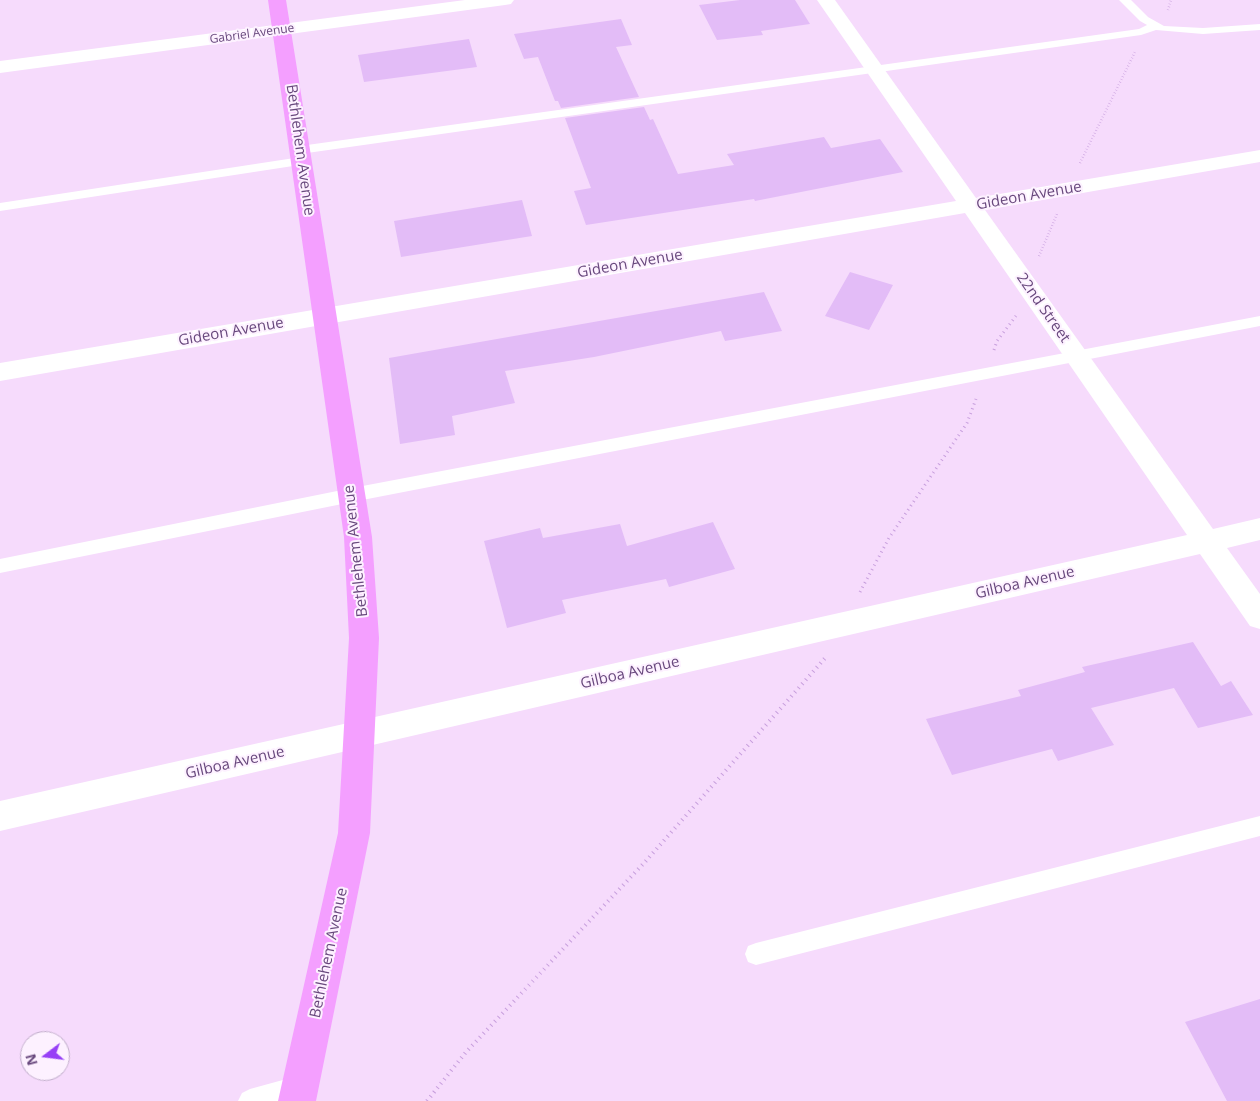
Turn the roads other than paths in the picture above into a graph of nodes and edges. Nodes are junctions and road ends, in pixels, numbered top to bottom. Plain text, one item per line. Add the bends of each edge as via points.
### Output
1 (278, 0) edge
2 (505, 0) edge
3 (826, 0) edge
4 (1125, 0) edge
5 (1157, 26) junction
6 (1260, 27) edge
7 (282, 30) junction
8 (0, 67) edge
9 (875, 71) junction
10 (301, 155) junction
11 (1260, 156) edge
12 (970, 206) junction
13 (0, 207) edge
14 (325, 316) junction
15 (1260, 321) edge
16 (1077, 356) junction
17 (0, 372) edge
18 (352, 495) junction
19 (1260, 529) edge
20 (1207, 541) junction
21 (0, 566) edge
22 (1260, 617) edge
23 (360, 734) junction
24 (0, 816) edge
25 (1260, 826) edge
26 (756, 954) dead end
27 (299, 1094) edge
28 (250, 1101) edge

1 - 7 main road, Bethlehem Avenue
2 - 7 street, Gabriel Avenue
3 - 9 street, 22nd Street
4 - 5 lane via 1144,19
5 - 6 lane via 1175,31
5 - 9 lane via 1141,32
7 - 8 street, Gabriel Avenue
7 - 10 main road, Bethlehem Avenue
9 - 10 lane
9 - 12 street, 22nd Street
10 - 13 lane
10 - 14 main road, Bethlehem Avenue
11 - 12 street, Gideon Avenue
12 - 14 street, Gideon Avenue
12 - 16 street, 22nd Street
14 - 17 street, Gideon Avenue
14 - 18 main road, Bethlehem Avenue
15 - 16 lane
16 - 18 lane
16 - 20 street, 22nd Street
18 - 21 lane
18 - 23 main road, Bethlehem Avenue via 364,638
19 - 20 street, Gilboa Avenue
20 - 22 street, 22nd Street
20 - 23 street, Gilboa Avenue
23 - 24 street, Gilboa Avenue
23 - 27 main road, Bethlehem Avenue via 354,833
25 - 26 lane
27 - 28 lane

